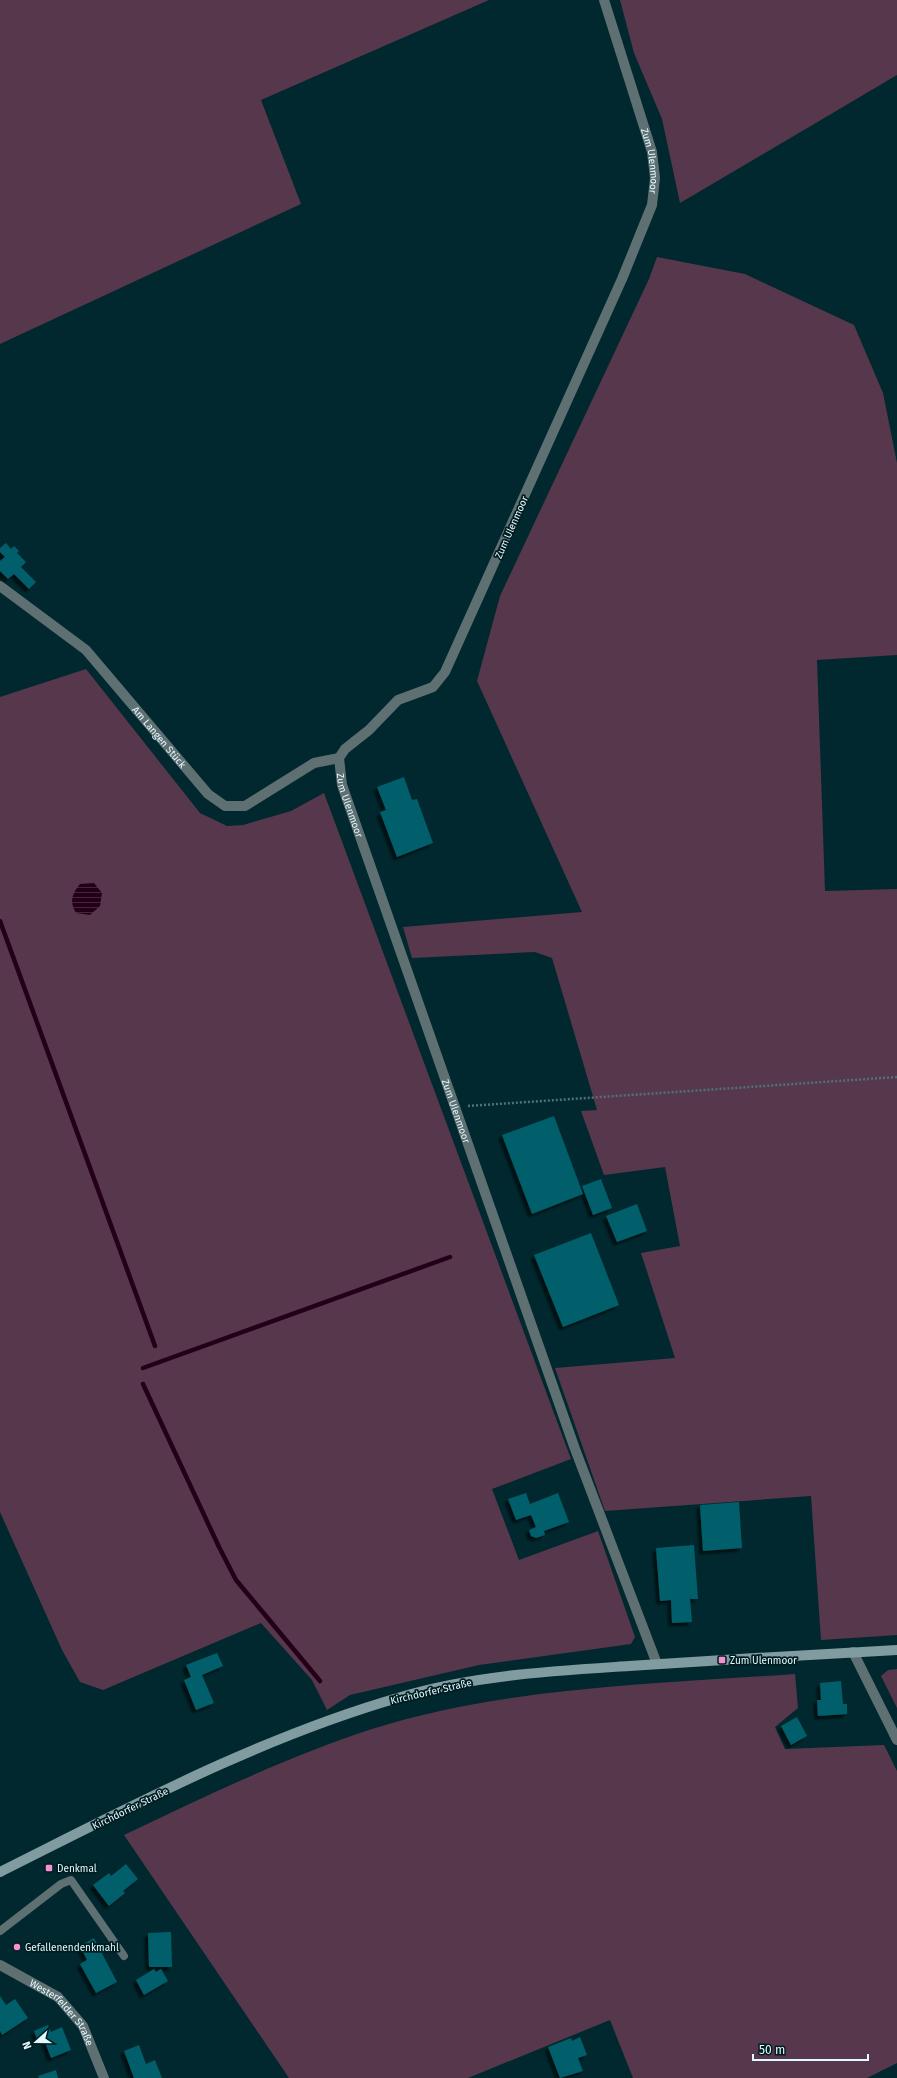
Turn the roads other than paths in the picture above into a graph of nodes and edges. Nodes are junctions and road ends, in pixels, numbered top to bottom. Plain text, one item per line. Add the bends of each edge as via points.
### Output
1 (604, 0) edge
2 (0, 586) edge
3 (339, 758) junction
4 (897, 1650) edge
5 (853, 1652) junction
6 (657, 1664) junction
7 (897, 1740) edge
8 (0, 1872) edge
9 (0, 1931) edge
10 (124, 1956) dead end
11 (0, 1965) edge
12 (104, 2078) edge

1 - 3 street, Zum Ulenmoor via 652,152 655,178 652,205 622,279 445,672 433,687 398,700 369,730 345,749
2 - 3 street, Am Langen Stück via 86,650 208,794 225,806 245,806 314,763
3 - 6 street, Zum Ulenmoor via 342,785 575,1449
4 - 5 street, Kirchdorfer Straße
5 - 6 street, Kirchdorfer Straße
5 - 7 street
6 - 8 street, Kirchdorfer Straße via 543,1672 471,1682 402,1696 348,1714 208,1770
9 - 10 lane via 61,1884 71,1880
11 - 12 street, Westerfelder Straße via 58,1996 83,2026

